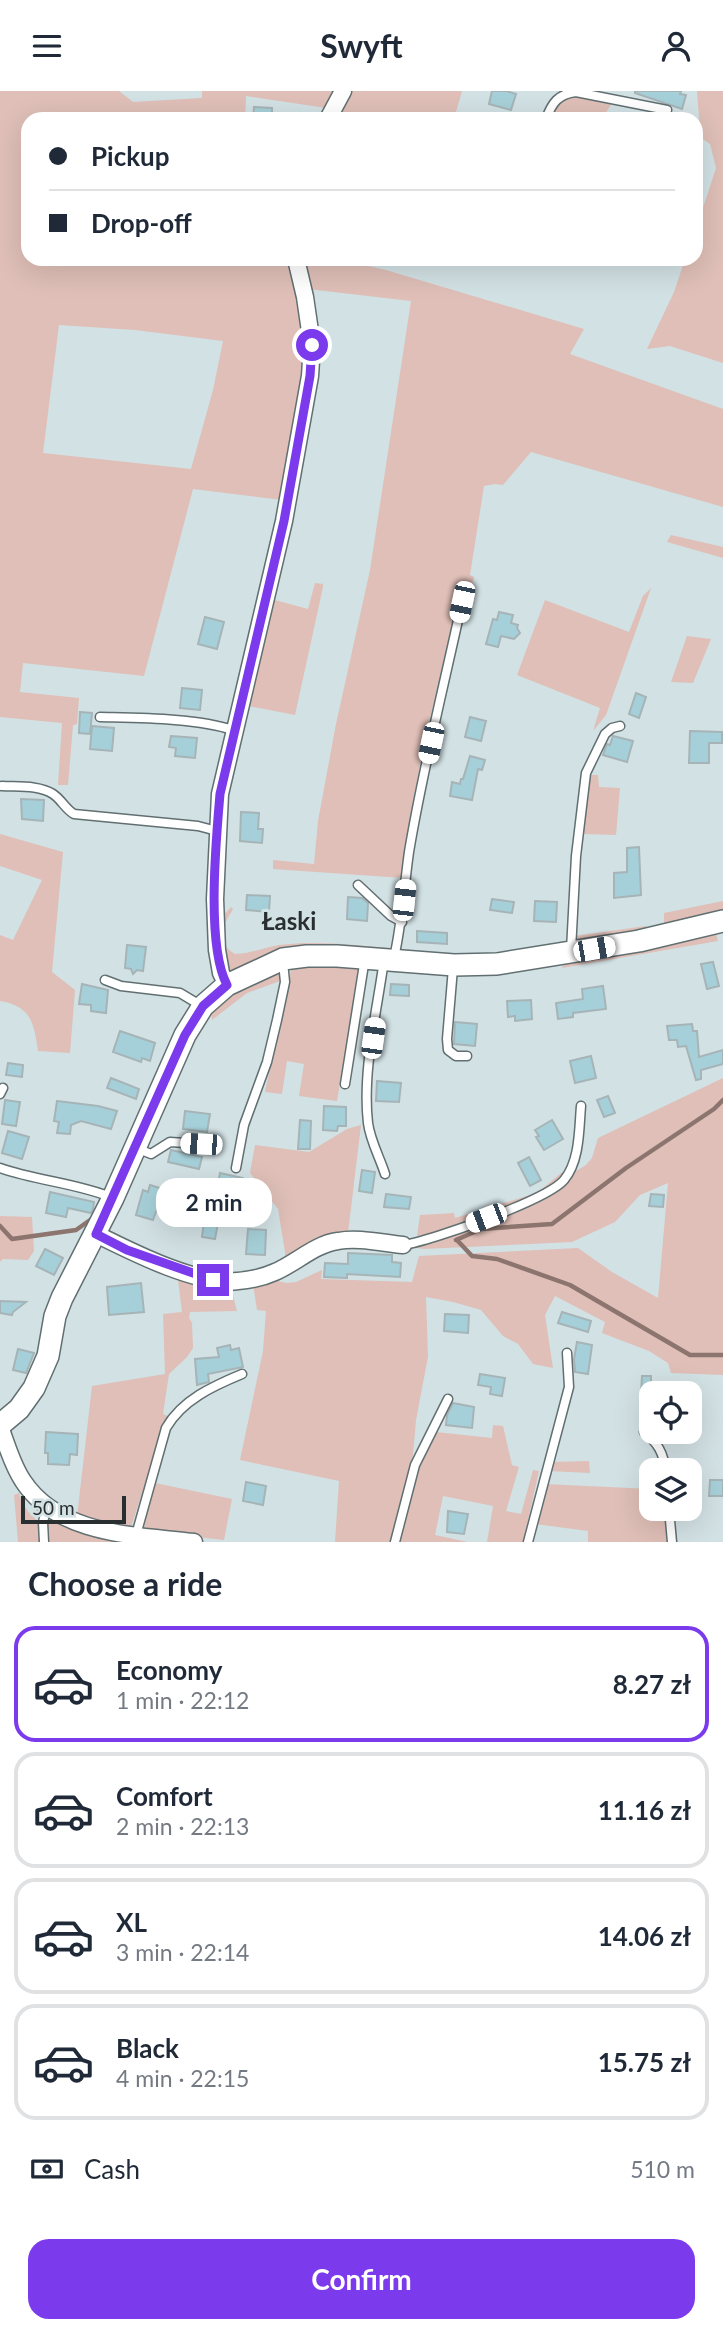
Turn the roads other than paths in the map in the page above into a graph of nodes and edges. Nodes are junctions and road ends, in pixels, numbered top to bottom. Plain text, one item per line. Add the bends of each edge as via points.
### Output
1 (343, 91) edge
2 (667, 110) dead end
3 (332, 112) edge
4 (550, 112) edge
5 (298, 266) edge
6 (462, 602) dead end
7 (100, 717) dead end
8 (620, 726) dead end
9 (233, 730) junction
10 (2, 786) edge
11 (217, 831) junction
12 (358, 885) dead end
13 (723, 921) edge
14 (402, 922) junction
15 (571, 953) junction
16 (283, 959) junction
17 (381, 960) junction
18 (454, 965) junction
19 (106, 980) dead end
20 (227, 985) junction
21 (203, 1006) junction
22 (467, 1056) dead end
23 (345, 1084) dead end
24 (581, 1106) dead end
25 (201, 1144) dead end
26 (136, 1148) junction
27 (0, 1168) edge
28 (236, 1168) dead end
29 (386, 1174) dead end
30 (113, 1198) junction
31 (96, 1234) junction
32 (403, 1245) joint
33 (568, 1353) dead end
34 (242, 1374) dead end
35 (448, 1399) dead end
36 (0, 1426) edge
37 (47, 1506) junction
38 (670, 1521) edge
39 (136, 1535) junction
40 (44, 1542) edge
41 (194, 1542) edge
42 (395, 1542) edge
43 (528, 1542) edge
44 (671, 1542) edge

1 - 3 street
2 - 4 lane via 576,92 556,99
5 - 9 street via 312,345 310,376 284,521
6 - 14 lane via 420,794
7 - 9 lane
8 - 15 lane via 605,734 586,773
9 - 11 street
10 - 11 lane via 43,789 75,814
11 - 20 street via 217,950
12 - 14 lane
13 - 15 street
14 - 17 lane
15 - 18 street
16 - 17 street
16 - 20 street
16 - 28 lane via 285,982 277,1020 244,1125
17 - 18 street
17 - 23 lane
17 - 29 lane via 367,1103 368,1126
18 - 22 lane via 448,1050
19 - 21 lane via 180,993
20 - 21 street
21 - 26 street via 174,1058
24 - 32 lane via 574,1161 564,1180 544,1195
25 - 26 lane via 170,1142 151,1153
26 - 30 street
27 - 30 lane
30 - 31 street
31 - 32 street via 185,1272 225,1282 276,1272 338,1241
31 - 36 street via 62,1298 48,1356 34,1388
33 - 43 lane via 569,1387
34 - 39 lane via 190,1400 174,1414
35 - 42 lane via 415,1465
36 - 37 street via 16,1469 29,1490
37 - 39 street via 77,1523
37 - 40 lane
38 - 44 lane
39 - 41 street

